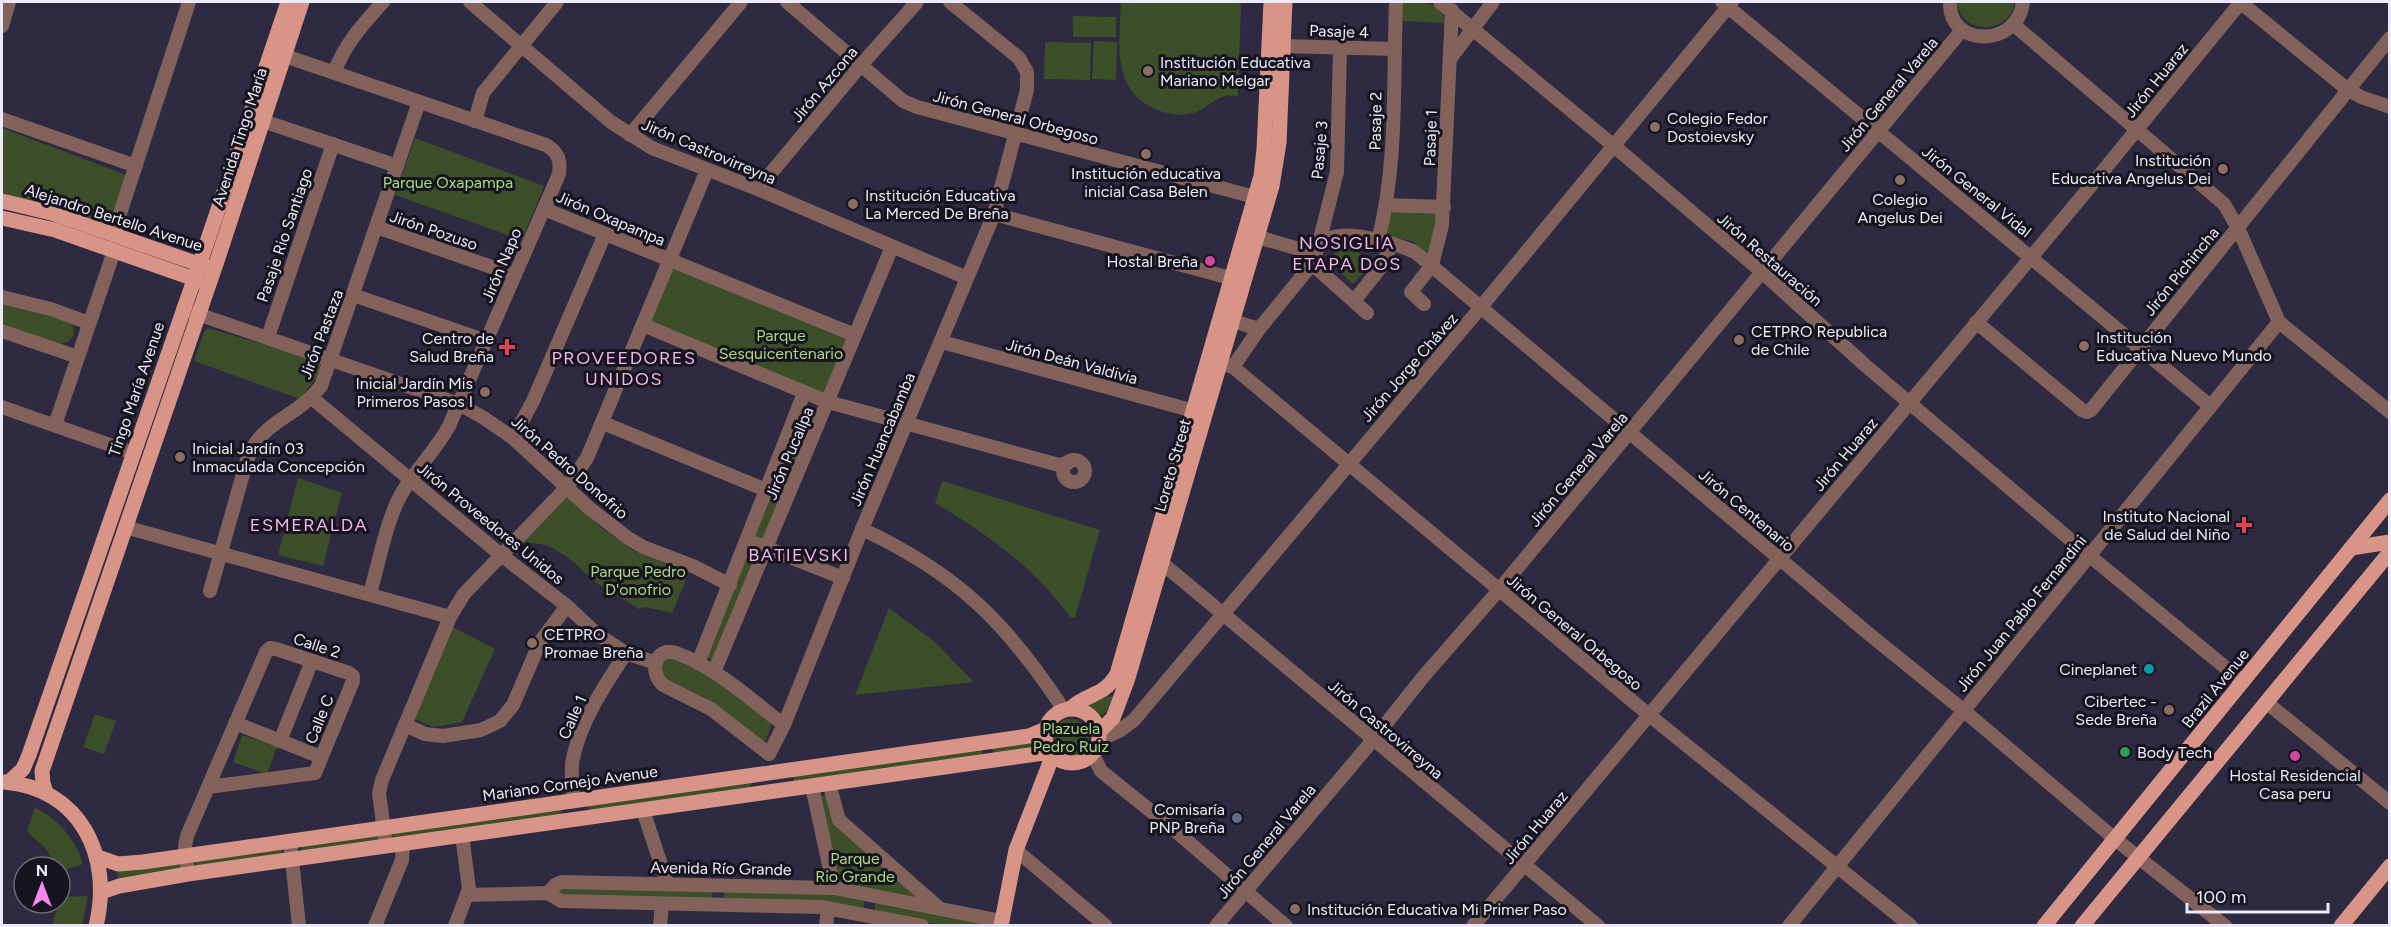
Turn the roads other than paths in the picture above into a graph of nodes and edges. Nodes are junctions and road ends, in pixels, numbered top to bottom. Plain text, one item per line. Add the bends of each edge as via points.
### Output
1 (9, 2) edge
2 (189, 2) edge
3 (288, 2) edge
4 (302, 2) edge
5 (383, 2) edge
6 (470, 2) edge
7 (556, 2) edge
8 (741, 2) edge
9 (787, 2) edge
10 (918, 2) edge
11 (950, 2) edge
12 (1271, 2) edge
13 (1285, 2) edge
14 (1396, 2) edge
15 (1493, 2) edge
16 (1950, 2) edge
17 (2023, 2) edge
18 (2241, 2) edge
19 (1728, 3) edge
20 (1446, 6) edge
21 (2013, 24) junction
22 (2, 26) edge
23 (1473, 28) junction
24 (1962, 30) junction
25 (2390, 38) edge
26 (520, 44) junction
27 (1283, 46) junction
28 (1340, 48) junction
29 (1394, 49) junction
30 (285, 56) junction
31 (1450, 59) junction
32 (861, 65) junction
33 (334, 72) junction
34 (2347, 89) junction
35 (419, 102) junction
36 (2390, 107) edge
37 (2, 120) edge
38 (263, 121) junction
39 (476, 121) junction
40 (2137, 130) junction
41 (1878, 131) junction
42 (1016, 134) junction
43 (630, 135) junction
44 (333, 144) junction
45 (1614, 146) junction
46 (136, 166) junction
47 (398, 166) junction
48 (707, 170) junction
49 (760, 190) junction
50 (1262, 199) junction
51 (2, 201) edge
52 (1387, 205) junction
53 (1444, 207) junction
54 (544, 209) junction
55 (994, 214) junction
56 (2, 218) edge
57 (376, 227) junction
58 (2238, 228) junction
59 (1322, 230) junction
60 (605, 234) junction
61 (113, 235) junction
62 (1344, 235) junction
63 (1258, 237) junction
64 (1385, 242) junction
65 (892, 247) junction
66 (1315, 255) junction
67 (2032, 257) junction
68 (111, 260) dead end
69 (670, 261) junction
70 (1432, 265) junction
71 (207, 267) junction
72 (1762, 272) junction
73 (515, 275) junction
74 (967, 278) junction
75 (1238, 280) junction
76 (201, 282) junction
77 (353, 295) junction
78 (2, 297) edge
79 (1354, 301) junction
80 (1424, 304) dead end
81 (1481, 307) junction
82 (191, 311) junction
83 (1367, 313) dead end
84 (1233, 321) junction
85 (1976, 322) junction
86 (2279, 322) junction
87 (89, 323) junction
88 (643, 325) junction
89 (1259, 329) junction
90 (2, 331) edge
91 (855, 335) junction
92 (268, 337) junction
93 (487, 341) junction
94 (942, 342) junction
95 (2141, 348) junction
96 (78, 357) junction
97 (331, 360) junction
98 (1227, 365) junction
99 (804, 393) junction
100 (312, 398) junction
101 (828, 402) junction
102 (1909, 403) junction
103 (459, 404) junction
104 (2210, 406) junction
105 (2, 407) edge
106 (1194, 411) junction
107 (2390, 412) edge
108 (603, 423) junction
109 (905, 424) junction
110 (55, 425) junction
111 (1629, 433) junction
112 (513, 438) junction
113 (133, 453) junction
114 (1348, 463) junction
115 (1064, 467) dead end
116 (412, 479) junction
117 (567, 487) junction
118 (766, 490) junction
119 (2390, 500) edge
120 (125, 527) junction
121 (862, 529) junction
122 (747, 540) junction
123 (767, 548) junction
124 (2351, 548) junction
125 (220, 552) junction
126 (2389, 552) edge
127 (501, 555) junction
128 (2090, 556) junction
129 (1780, 559) junction
130 (1157, 562) junction
131 (843, 578) junction
132 (730, 585) junction
133 (1499, 590) junction
134 (210, 591) dead end
135 (370, 593) junction
136 (567, 606) junction
137 (1224, 614) junction
138 (450, 617) junction
139 (626, 653) junction
140 (312, 661) junction
141 (656, 663) junction
142 (698, 663) junction
143 (714, 672) junction
144 (352, 676) joint
145 (2243, 682) junction
146 (2266, 702) junction
147 (1067, 709) junction
148 (1963, 710) junction
149 (1649, 715) junction
150 (235, 723) junction
151 (784, 724) junction
152 (405, 725) junction
153 (1046, 729) junction
154 (1373, 740) junction
155 (280, 741) junction
156 (1097, 741) junction
157 (987, 742) junction
158 (1051, 752) junction
159 (769, 754) junction
160 (321, 757) junction
161 (989, 761) junction
162 (1070, 762) junction
163 (772, 773) junction
164 (5, 782) edge
165 (829, 783) junction
166 (812, 786) junction
167 (208, 787) junction
168 (784, 790) junction
169 (765, 792) junction
170 (46, 793) junction
171 (1037, 793) junction
172 (575, 801) junction
173 (2390, 803) edge
174 (643, 810) junction
175 (578, 819) junction
176 (383, 828) junction
177 (462, 836) junction
178 (2115, 839) junction
179 (290, 841) junction
180 (404, 844) junction
181 (386, 846) junction
182 (1016, 850) junction
183 (186, 856) junction
184 (2138, 856) junction
185 (98, 857) junction
186 (293, 859) junction
187 (1525, 865) junction
188 (2390, 866) edge
189 (1838, 867) junction
190 (188, 874) junction
191 (666, 883) junction
192 (716, 884) junction
193 (834, 888) junction
194 (1244, 890) junction
195 (102, 892) junction
196 (548, 893) junction
197 (468, 895) junction
198 (872, 896) junction
199 (662, 904) junction
200 (716, 905) junction
201 (828, 908) junction
202 (941, 910) junction
203 (868, 915) junction
204 (1002, 923) edge
205 (96, 926) edge
206 (299, 926) edge
207 (375, 926) edge
208 (455, 926) edge
209 (660, 926) edge
210 (826, 926) edge
211 (922, 926) edge
212 (1106, 926) edge
213 (1216, 926) edge
214 (1286, 926) edge
215 (1473, 926) edge
216 (1599, 926) edge
217 (1789, 926) edge
218 (1911, 926) edge
219 (2044, 926) edge
220 (2082, 926) edge
221 (2225, 926) edge
222 (2341, 926) edge

1 - 22 street
2 - 46 street
3 - 71 main road
4 - 30 main road, Avenida Tingo María
5 - 33 street via 354,34
6 - 26 street, Jirón Castrovirreyna
7 - 26 street
8 - 43 street
9 - 32 street, Jirón General Orbegoso
10 - 32 street, Jirón Azcona
11 - 42 street, Jirón Huancabamba via 1024,64 1027,90
12 - 50 main road
13 - 27 main road
14 - 29 street, Pasaje 2
15 - 23 street
16 - 24 street via 1954,19
17 - 21 street
18 - 34 street
18 - 40 street, Jirón Huaraz
19 - 41 street, Jirón General Vidal
19 - 45 street, Jirón Jorge Chávez
20 - 23 street, Jirón Restauración
20 - 31 street, Pasaje 1
21 - 24 street via 1989,37
21 - 40 street
23 - 31 street
23 - 45 street, Jirón Restauración
24 - 41 street, Jirón General Varela
25 - 34 street, Jirón Pichincha
26 - 39 street via 483,93
26 - 43 street, Jirón Castrovirreyna
27 - 28 street, Pasaje 4
27 - 50 main road via 1279,152
28 - 29 street, Pasaje 4
28 - 59 street, Pasaje 3 via 1337,172
29 - 52 street, Pasaje 2
30 - 33 street, Jirón Oxapampa
30 - 38 main road, Avenida Tingo María
31 - 53 street, Pasaje 1
32 - 42 street, Jirón General Orbegoso via 903,101
32 - 49 street, Jirón Azcona
33 - 35 street, Jirón Oxapampa
34 - 36 street
34 - 58 street, Jirón Pichincha
35 - 39 street, Jirón Oxapampa
35 - 47 street, Jirón Pastaza
37 - 46 street
38 - 44 street
38 - 71 main road, Avenida Tingo María
39 - 54 street, Jirón Oxapampa via 554,150 559,174
40 - 58 street via 2224,204
40 - 67 street, Jirón Huaraz
41 - 67 street, Jirón General Vidal
41 - 72 street, Jirón General Varela
42 - 50 street, Jirón General Orbegoso
42 - 55 street, Jirón Huancabamba
43 - 48 street, Jirón Castrovirreyna
44 - 47 street
44 - 92 street, Pasaje Rio Santiago
45 - 72 street, Jirón Restauración
45 - 81 street, Jirón Jorge Chávez
46 - 61 street
47 - 57 street, Jirón Pastaza
48 - 49 street, Jirón Castrovirreyna
48 - 69 street
49 - 65 street, Jirón Castrovirreyna
50 - 63 main road, Loreto Street
50 - 75 main road, Loreto Street
51 - 61 main road, Alejandro Bertello Avenue
52 - 53 street
52 - 64 street, Pasaje 2
53 - 70 street, Pasaje 1
54 - 60 street, Jirón Oxapampa
54 - 73 street, Jirón Napo
55 - 74 street, Jirón Huancabamba
55 - 75 street
56 - 76 main road, Alejandro Bertello Avenue via 55,230
57 - 73 street, Jirón Pozuso
57 - 77 street, Jirón Pastaza
58 - 86 street
58 - 95 street, Jirón Pichincha
59 - 62 street, Jirón Centenario
59 - 66 street, Pasaje 3
60 - 69 street, Jirón Oxapampa
60 - 112 street via 533,401
61 - 71 main road, Alejandro Bertello Avenue
62 - 64 street, Jirón Centenario
62 - 66 street via 1325,241
63 - 66 street
63 - 75 main road, Loreto Street
64 - 70 street, Jirón Centenario via 1415,252
64 - 79 street, Pasaje 2 via 1381,267
65 - 74 street, Jirón Castrovirreyna
65 - 91 street, Jirón Pucallpa
66 - 79 street
66 - 89 street
67 - 85 street, Jirón Huaraz
67 - 95 street, Jirón General Vidal
68 - 87 street
69 - 88 street
69 - 91 street, Jirón Oxapampa
70 - 80 street via 1411,292
70 - 81 street, Jirón Centenario
71 - 76 main road, Avenida Tingo María
72 - 102 street, Jirón Restauración
72 - 111 street, Jirón General Varela
73 - 93 street, Jirón Napo
74 - 94 street, Jirón Huancabamba
75 - 84 main road, Loreto Street
75 - 106 main road, Loreto Street
76 - 82 main road, Tingo María Avenue
77 - 93 street
77 - 97 street, Jirón Pastaza
78 - 87 street
79 - 83 street
81 - 111 street, Jirón Centenario
81 - 114 street, Jirón Jorge Chávez
82 - 92 street, Jirón Pedro Donofrio
82 - 113 main road, Tingo María Avenue
82 - 120 main road, Tingo María Avenue
84 - 89 street
84 - 98 main road, Loreto Street
85 - 95 street, Jirón Pichincha via 2087,412
85 - 102 street, Jirón Huaraz
86 - 104 street, Jirón Juan Pablo Fernandini
86 - 107 street
87 - 96 street
88 - 99 street
88 - 108 street
89 - 98 street
90 - 96 street
91 - 101 street, Jirón Pucallpa
92 - 97 street, Jirón Pedro Donofrio
93 - 103 street, Jirón Napo
94 - 106 street, Jirón Deán Valdivia
94 - 109 street, Jirón Huancabamba
95 - 104 street, Jirón General Vidal
96 - 110 street
97 - 100 street, Jirón Pastaza
97 - 103 street, Jirón Pedro Donofrio
98 - 114 street, Jirón General Orbegoso
98 - 130 main road, Loreto Street
99 - 101 street
99 - 118 street, Jirón Pucallpa
100 - 116 street, Jirón Proveedores Unidos
100 - 125 street, Jirón Pastaza via 256,440
101 - 109 street
101 - 123 street, Jirón Pucallpa
102 - 128 street, Jirón Restauración
102 - 129 street, Jirón Huaraz
103 - 112 street, Jirón Pedro Donofrio
103 - 116 street, Jirón Napo via 440,443
104 - 128 street, Jirón Juan Pablo Fernandini
105 - 110 street
106 - 130 main road, Loreto Street
108 - 117 street via 587,458
108 - 118 street
109 - 115 street
109 - 121 street, Jirón Huancabamba
110 - 113 street
111 - 129 street, Jirón Centenario
111 - 133 street, Jirón General Varela
112 - 117 street, Jirón Pedro Donofrio
113 - 164 main road, Tingo María Avenue via 29,755 23,769
114 - 133 street, Jirón General Orbegoso
114 - 137 street, Jirón Jorge Chávez
116 - 127 street, Jirón Proveedores Unidos
116 - 135 street, Jirón Napo via 396,506
117 - 127 street
117 - 132 street, Jirón Pedro Donofrio via 643,547
118 - 122 street, Jirón Pucallpa
119 - 124 main road, Brazil Avenue
120 - 125 street
120 - 170 main road, Tingo María Avenue via 42,771
121 - 131 street, Jirón Huancabamba
121 - 147 street via 921,559 974,598 1007,632
122 - 123 street
122 - 132 street, Jirón Pucallpa
123 - 131 street
123 - 143 street, Jirón Pucallpa
124 - 126 main road
124 - 145 main road, Brazil Avenue
125 - 134 street, Jirón Pastaza
125 - 135 street
126 - 146 main road
127 - 136 street, Jirón Proveedores Unidos
127 - 138 street via 464,594
128 - 145 street, Jirón Restauración
128 - 148 street, Jirón Juan Pablo Fernandini
129 - 148 street, Jirón Centenario
129 - 149 street, Jirón Huaraz
130 - 137 street, Jirón Castrovirreyna
130 - 147 main road, Loreto Street via 1117,674 1105,690
130 - 156 main road, Loreto Street via 1118,706
131 - 151 street, Jirón Huancabamba
132 - 142 street, Jirón Pucallpa
133 - 149 street, Jirón General Orbegoso
133 - 154 street, Jirón General Varela
135 - 138 street
136 - 139 street, Jirón Proveedores Unidos via 597,634
136 - 152 street via 540,642 513,705 500,721 482,730 442,736
137 - 154 street, Jirón Castrovirreyna
137 - 156 street, Jirón Jorge Chávez via 1134,720
138 - 152 street
139 - 141 street, Jirón Proveedores Unidos
139 - 172 street, Calle 1 via 590,713 576,748 572,766
140 - 144 street, Calle 2
140 - 150 street, Calle 2 via 270,648
140 - 155 street
141 - 142 street via 662,653 668,652
141 - 159 street via 656,679 663,685 711,709
142 - 143 street
143 - 151 street
144 - 160 street, Calle C
145 - 178 main road, Brazil Avenue
146 - 173 street
146 - 184 main road
147 - 153 main road via 1053,717
147 - 156 main road via 1092,717
148 - 178 street, Jirón Centenario
148 - 189 street, Jirón Juan Pablo Fernandini
149 - 187 street, Jirón Huaraz
149 - 189 street, Jirón General Orbegoso
150 - 155 street
150 - 167 street
151 - 159 street, Jirón Huancabamba
152 - 176 street via 382,780
153 - 157 main road, Mariano Cornejo Avenue via 1029,736
153 - 158 main road
154 - 187 street, Jirón Castrovirreyna
154 - 194 street, Jirón General Varela
155 - 160 street
156 - 162 main road via 1084,760
156 - 194 street via 1095,759 1101,771
157 - 161 main road
157 - 163 main road, Mariano Cornejo Avenue
158 - 161 main road
158 - 162 main road
158 - 171 main road
159 - 163 street
160 - 167 street, Calle C via 315,773
161 - 165 main road
162 - 171 main road
163 - 168 main road via 787,780
163 - 169 main road via 760,784
163 - 172 main road, Mariano Cornejo Avenue
164 - 170 main road
165 - 166 main road
165 - 202 street via 839,820
166 - 168 main road
166 - 193 street
167 - 183 street via 187,836
168 - 169 main road
169 - 174 main road
170 - 185 main road via 75,815
171 - 182 main road
172 - 175 main road via 567,811
172 - 176 main road, Mariano Cornejo Avenue
174 - 175 main road
174 - 191 street
175 - 177 main road
176 - 179 main road, Mariano Cornejo Avenue
176 - 181 street
177 - 180 main road
177 - 197 street
178 - 184 street, Jirón Centenario
178 - 219 main road, Brazil Avenue
179 - 183 main road, Mariano Cornejo Avenue
179 - 186 street
180 - 181 main road
180 - 207 street via 402,860
181 - 186 main road
182 - 204 main road
182 - 212 street
183 - 185 main road, Mariano Cornejo Avenue via 118,864
183 - 190 street
184 - 220 main road
184 - 221 street, Jirón Centenario
185 - 195 main road
186 - 190 main road
186 - 206 street
187 - 215 street, Jirón Huaraz
187 - 216 street, Jirón Castrovirreyna
188 - 222 main road
189 - 217 street, Jirón Juan Pablo Fernandini
189 - 218 street, Jirón General Orbegoso
190 - 195 main road
191 - 192 street, Avenida Río Grande
191 - 196 street, Avenida Río Grande via 562,882
192 - 193 street, Avenida Río Grande
192 - 200 street
193 - 198 street, Avenida Río Grande
194 - 213 street, Jirón General Varela
194 - 214 street
195 - 205 main road
196 - 197 street, Avenida Río Grande
196 - 199 street, Avenida Río Grande via 561,901
197 - 208 street
198 - 202 street, Avenida Río Grande
198 - 203 street
199 - 200 street, Avenida Río Grande
199 - 209 street
200 - 201 street, Avenida Río Grande
201 - 203 street, Avenida Río Grande
201 - 210 street
202 - 204 street, Avenida Río Grande
203 - 211 street, Avenida Río Grande

